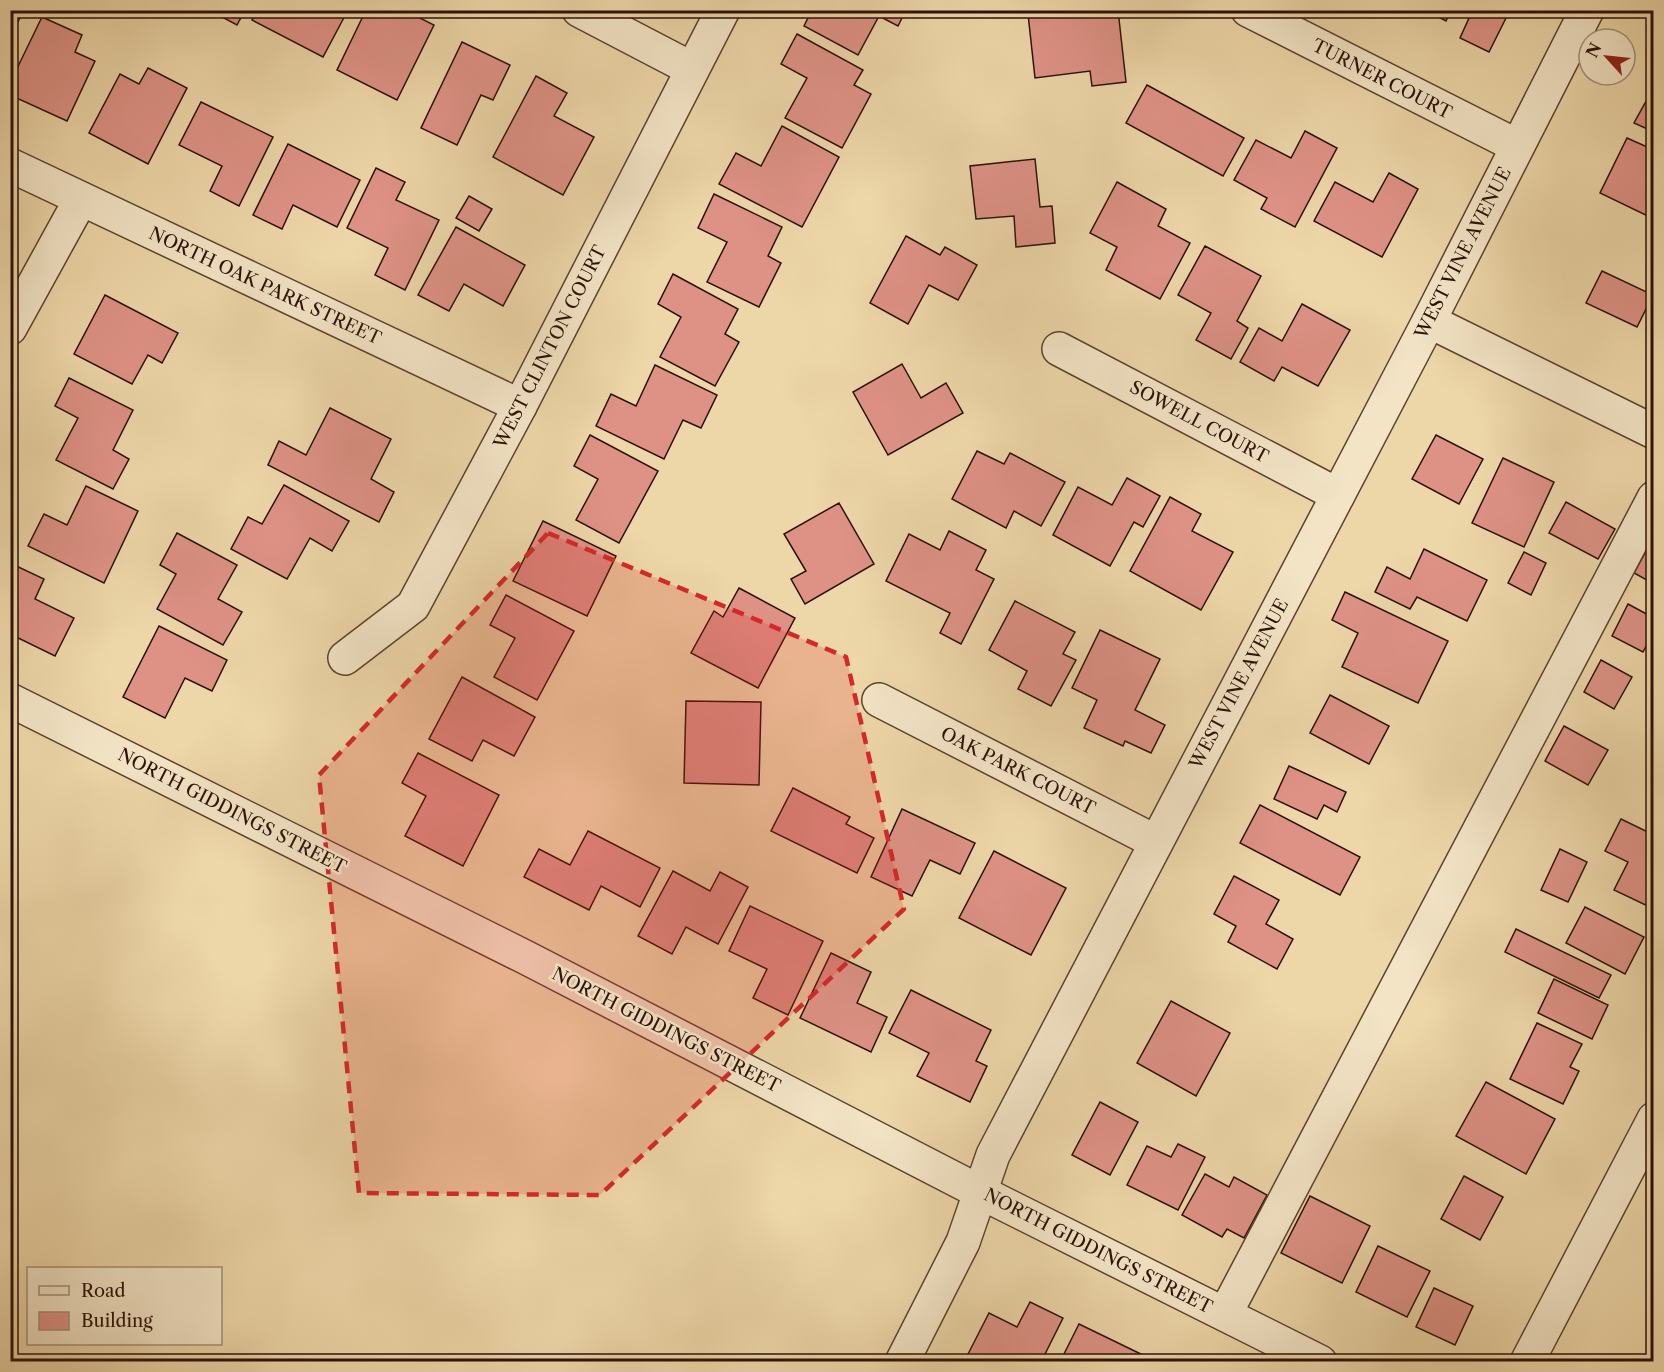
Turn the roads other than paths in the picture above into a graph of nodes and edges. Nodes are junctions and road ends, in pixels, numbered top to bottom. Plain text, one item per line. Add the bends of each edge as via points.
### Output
1 (579, 10) edge
2 (723, 10) edge
3 (1248, 10) edge
4 (1587, 10) edge
5 (692, 69) junction
6 (1517, 146) junction
7 (10, 165) edge
8 (81, 199) junction
9 (1429, 321) junction
10 (10, 328) edge
11 (1059, 349) dead end
12 (520, 406) junction
13 (1653, 432) edge
14 (1338, 495) junction
15 (1653, 498) edge
16 (345, 658) dead end
17 (10, 700) edge
18 (879, 700) dead end
19 (1156, 842) junction
20 (1653, 1119) edge
21 (980, 1192) junction
22 (1225, 1314) junction
23 (902, 1362) edge
24 (1320, 1362) edge
25 (1527, 1362) edge

1 - 5 street
2 - 5 street, WEST CLINTON COURT
3 - 6 street, TURNER COURT
4 - 6 street, WEST VINE AVENUE
5 - 12 street, WEST CLINTON COURT
6 - 9 street, WEST VINE AVENUE
7 - 8 street, NORTH OAK PARK STREET
8 - 10 street
8 - 12 street, NORTH OAK PARK STREET
9 - 13 street
9 - 14 street, WEST VINE AVENUE
11 - 14 street, SOWELL COURT
12 - 16 street, WEST CLINTON COURT via 413,606
14 - 19 street, WEST VINE AVENUE
15 - 22 street
17 - 21 street, NORTH GIDDINGS STREET via 533,961
18 - 19 street, OAK PARK COURT
19 - 21 street, WEST VINE AVENUE via 993,1155
20 - 25 street
21 - 22 street, NORTH GIDDINGS STREET
21 - 23 street, WEST VINE AVENUE via 963,1242
22 - 24 street, NORTH GIDDINGS STREET

